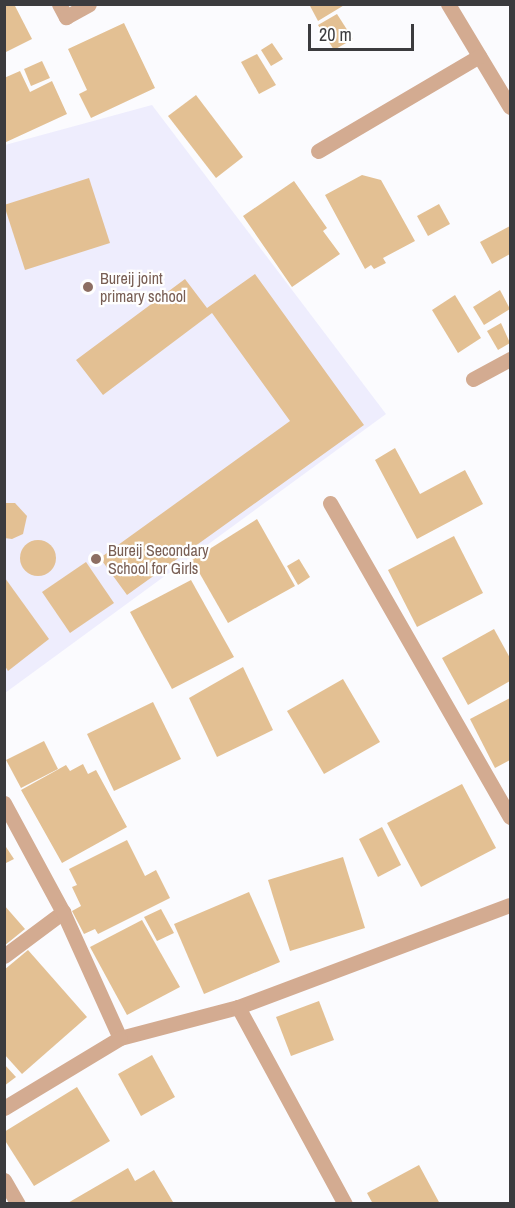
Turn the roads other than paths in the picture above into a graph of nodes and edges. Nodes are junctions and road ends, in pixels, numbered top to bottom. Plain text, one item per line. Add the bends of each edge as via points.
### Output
1 (59, 4) edge
2 (89, 4) edge
3 (448, 4) edge
4 (479, 56) junction
5 (510, 107) edge
6 (318, 151) dead end
7 (510, 359) edge
8 (473, 379) dead end
9 (330, 503) dead end
10 (4, 803) edge
11 (510, 817) edge
12 (510, 905) edge
13 (63, 912) junction
14 (4, 956) edge
15 (238, 1007) junction
16 (120, 1038) junction
17 (4, 1108) edge
18 (4, 1180) edge
19 (18, 1203) edge
20 (345, 1203) edge

1 - 2 street via 66,16
3 - 4 street
4 - 5 street
4 - 6 street
7 - 8 street
9 - 11 street
10 - 13 street
12 - 15 street
13 - 14 street
13 - 16 street
15 - 16 street
15 - 20 street
16 - 17 street
18 - 19 street

